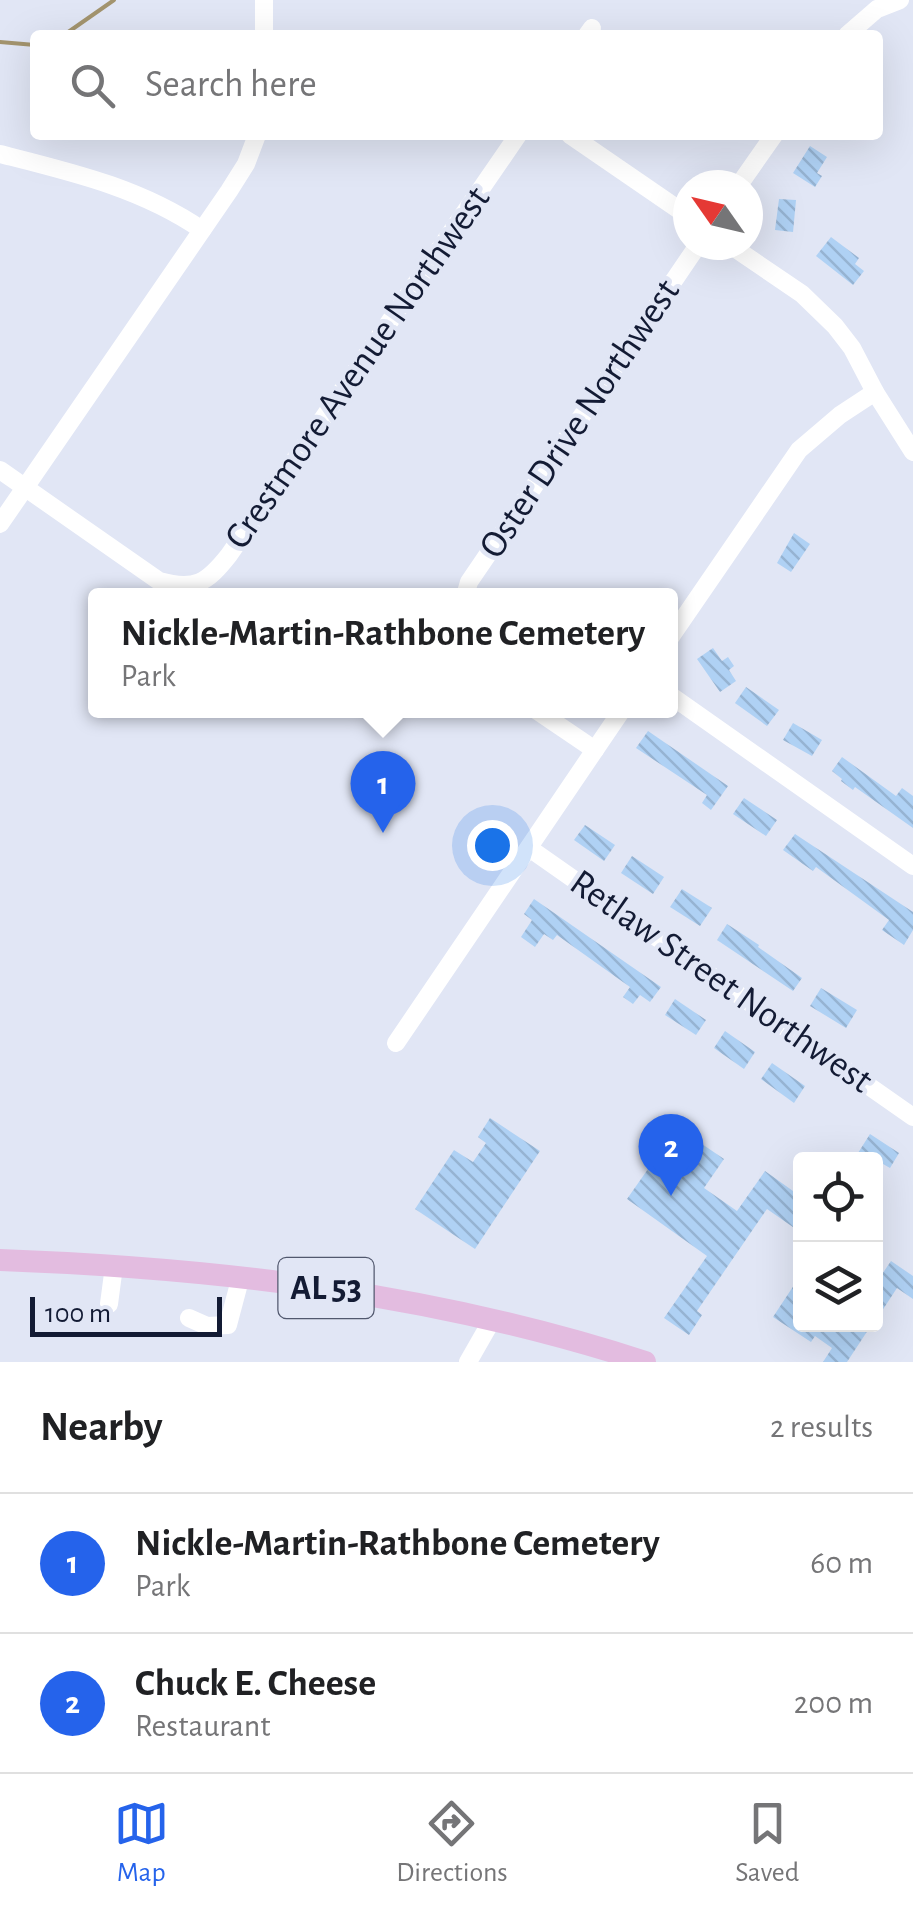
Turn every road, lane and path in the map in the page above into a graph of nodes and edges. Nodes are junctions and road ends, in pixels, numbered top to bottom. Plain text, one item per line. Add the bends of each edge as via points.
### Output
1 (264, 0) edge
2 (900, 0) edge
3 (264, 30) edge
4 (853, 30) edge
5 (256, 140) edge
6 (515, 140) edge
7 (577, 140) edge
8 (771, 140) edge
9 (0, 154) edge
10 (750, 170) edge
11 (673, 206) edge
12 (202, 230) junction
13 (688, 260) edge
14 (751, 260) edge
15 (875, 392) junction
16 (913, 452) edge
17 (0, 470) edge
18 (25, 487) junction
19 (0, 524) edge
20 (467, 588) edge
21 (678, 626) edge
22 (678, 701) edge
23 (548, 718) edge
24 (617, 718) edge
25 (595, 750) junction
26 (529, 848) junction
27 (913, 866) edge
28 (396, 1043) dead end
29 (913, 1117) edge
30 (0, 1260) edge
31 (114, 1266) junction
32 (240, 1276) junction
33 (109, 1304) dead end
34 (189, 1318) dead end
35 (492, 1320) junction
36 (468, 1362) edge
37 (644, 1362) edge

1 - 3 street
2 - 4 street
5 - 12 street
6 - 18 street, Crestmore Avenue Northwest via 212,576 178,586 159,581
7 - 11 street
8 - 10 street
9 - 12 street via 126,189
12 - 18 street
13 - 20 street, Oster Drive Northwest
14 - 15 street via 818,307 852,348
15 - 16 street
15 - 21 street via 799,450
17 - 18 street
18 - 19 street
22 - 27 street
23 - 25 street
24 - 25 street
25 - 26 street
26 - 28 street
26 - 29 street, Retlaw Street Northwest
30 - 31 main road, AL 53
31 - 32 main road, AL 53
31 - 33 street
32 - 34 street via 228,1325
32 - 35 main road, AL 53
35 - 36 street
35 - 37 main road, AL 53

